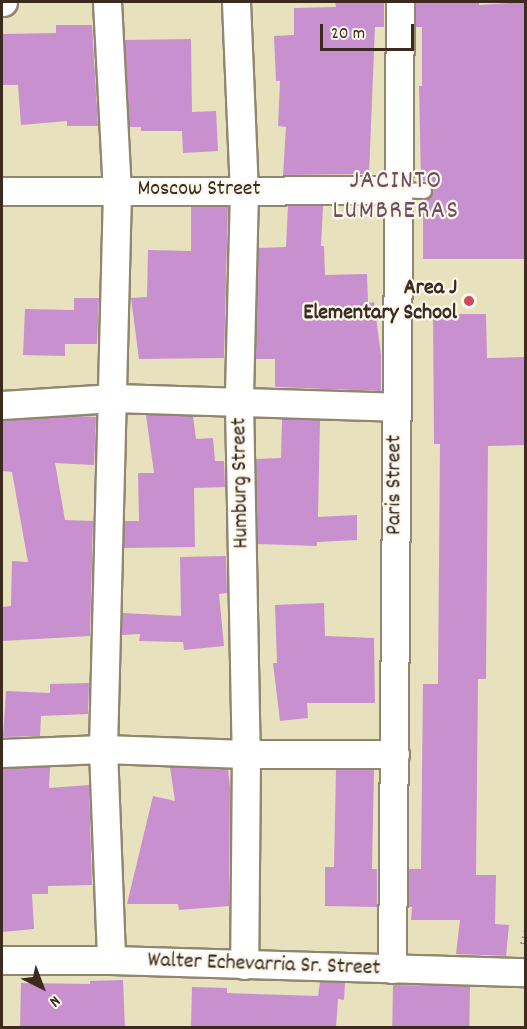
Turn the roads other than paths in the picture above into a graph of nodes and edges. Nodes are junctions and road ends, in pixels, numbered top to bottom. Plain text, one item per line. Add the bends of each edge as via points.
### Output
1 (107, 2) edge
2 (236, 2) edge
3 (400, 2) edge
4 (117, 190) junction
5 (244, 190) junction
6 (396, 190) junction
7 (2, 191) edge
8 (424, 192) dead end
9 (114, 398) junction
10 (239, 402) junction
11 (2, 405) edge
12 (395, 406) junction
13 (103, 749) junction
14 (2, 753) edge
15 (246, 754) junction
16 (395, 754) junction
17 (2, 960) edge
18 (111, 960) junction
19 (244, 965) junction
20 (392, 969) junction
21 (525, 972) edge

1 - 4 street
2 - 5 street, Humburg Street
3 - 6 street, Paris Street
4 - 5 street, Moscow Street
4 - 7 street, Moscow Street
4 - 9 street
5 - 6 street, Moscow Street
5 - 10 street, Humburg Street
6 - 8 lane
6 - 12 street, Paris Street
9 - 10 street
9 - 11 street
9 - 13 street
10 - 12 street
10 - 15 street, Humburg Street
12 - 16 street, Paris Street
13 - 14 street
13 - 15 street
13 - 18 street
15 - 16 street
15 - 19 street, Humburg Street
16 - 20 street, Paris Street
17 - 18 street, Walter Echevarria Sr. Street
18 - 19 street, Walter Echevarria Sr. Street
19 - 20 street, Walter Echevarria Sr. Street
20 - 21 street, Walter Echevarria Sr. Street

